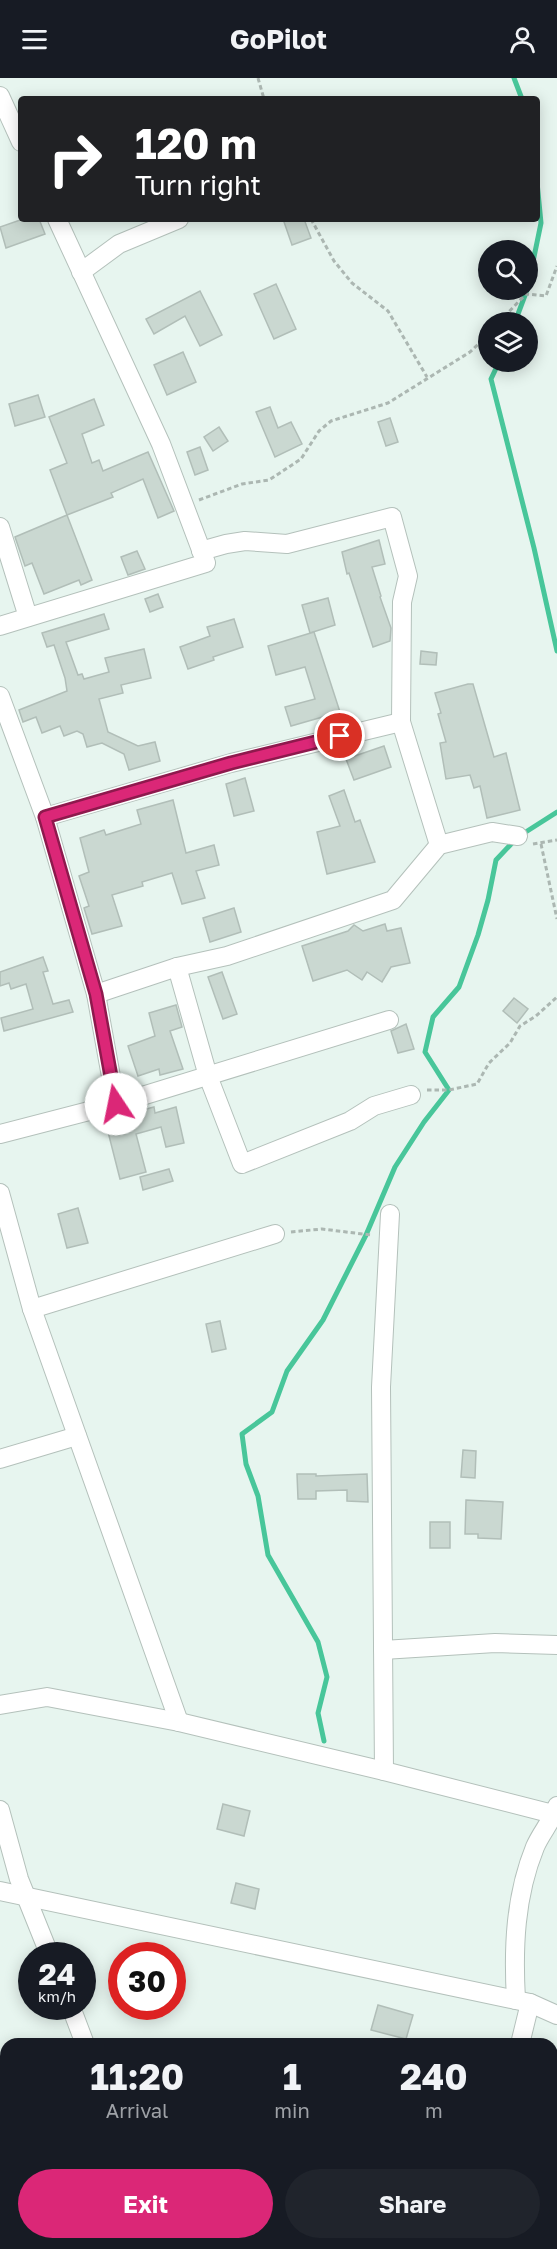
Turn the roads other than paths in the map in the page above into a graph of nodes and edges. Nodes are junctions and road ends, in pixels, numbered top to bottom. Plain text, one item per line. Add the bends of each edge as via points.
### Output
1 (0, 96) edge
2 (18, 135) edge
3 (58, 222) edge
4 (171, 222) edge
5 (81, 272) junction
6 (0, 527) edge
7 (201, 551) junction
8 (28, 617) junction
9 (0, 626) edge
10 (0, 696) edge
11 (400, 722) junction
12 (45, 817) junction
13 (518, 836) dead end
14 (439, 846) junction
15 (177, 967) junction
16 (96, 994) junction
17 (389, 1020) dead end
18 (208, 1076) junction
19 (411, 1095) road end
20 (116, 1104) junction
21 (0, 1134) edge
22 (0, 1193) edge
23 (390, 1214) dead end
24 (275, 1234) road end
25 (32, 1309) junction
26 (77, 1436) junction
27 (0, 1459) edge
28 (557, 1644) edge
29 (383, 1650) junction
30 (0, 1705) edge
31 (178, 1722) junction
32 (384, 1771) junction
33 (0, 1810) edge
34 (556, 1812) edge
35 (0, 1891) edge
36 (27, 1897) junction
37 (45, 1942) edge
38 (523, 2001) junction
39 (557, 2015) edge
40 (75, 2020) edge
41 (83, 2038) edge
42 (520, 2038) edge

1 - 2 street
3 - 5 street
4 - 5 street via 119,244
5 - 7 street via 161,444
6 - 8 street
7 - 8 street via 206,563
7 - 11 street via 245,541 287,544 392,517 408,576 402,602
8 - 9 street
10 - 12 street
11 - 12 street via 231,763
11 - 14 street
12 - 16 street
13 - 14 street via 492,832
14 - 15 street via 393,900 227,956
15 - 16 street
15 - 18 street
16 - 20 street
17 - 18 street
18 - 19 street via 242,1164 375,1106
18 - 20 street
20 - 21 street
22 - 25 street
23 - 29 street via 381,1387
24 - 25 street
25 - 26 street
26 - 27 street
26 - 31 street
28 - 29 street via 495,1643
29 - 32 street
30 - 31 street via 47,1697
31 - 32 street
32 - 34 street
33 - 36 street
34 - 38 street via 535,1846 519,1899 514,1963
35 - 36 street
36 - 37 street
36 - 38 street
38 - 39 street
38 - 42 street
40 - 41 street

